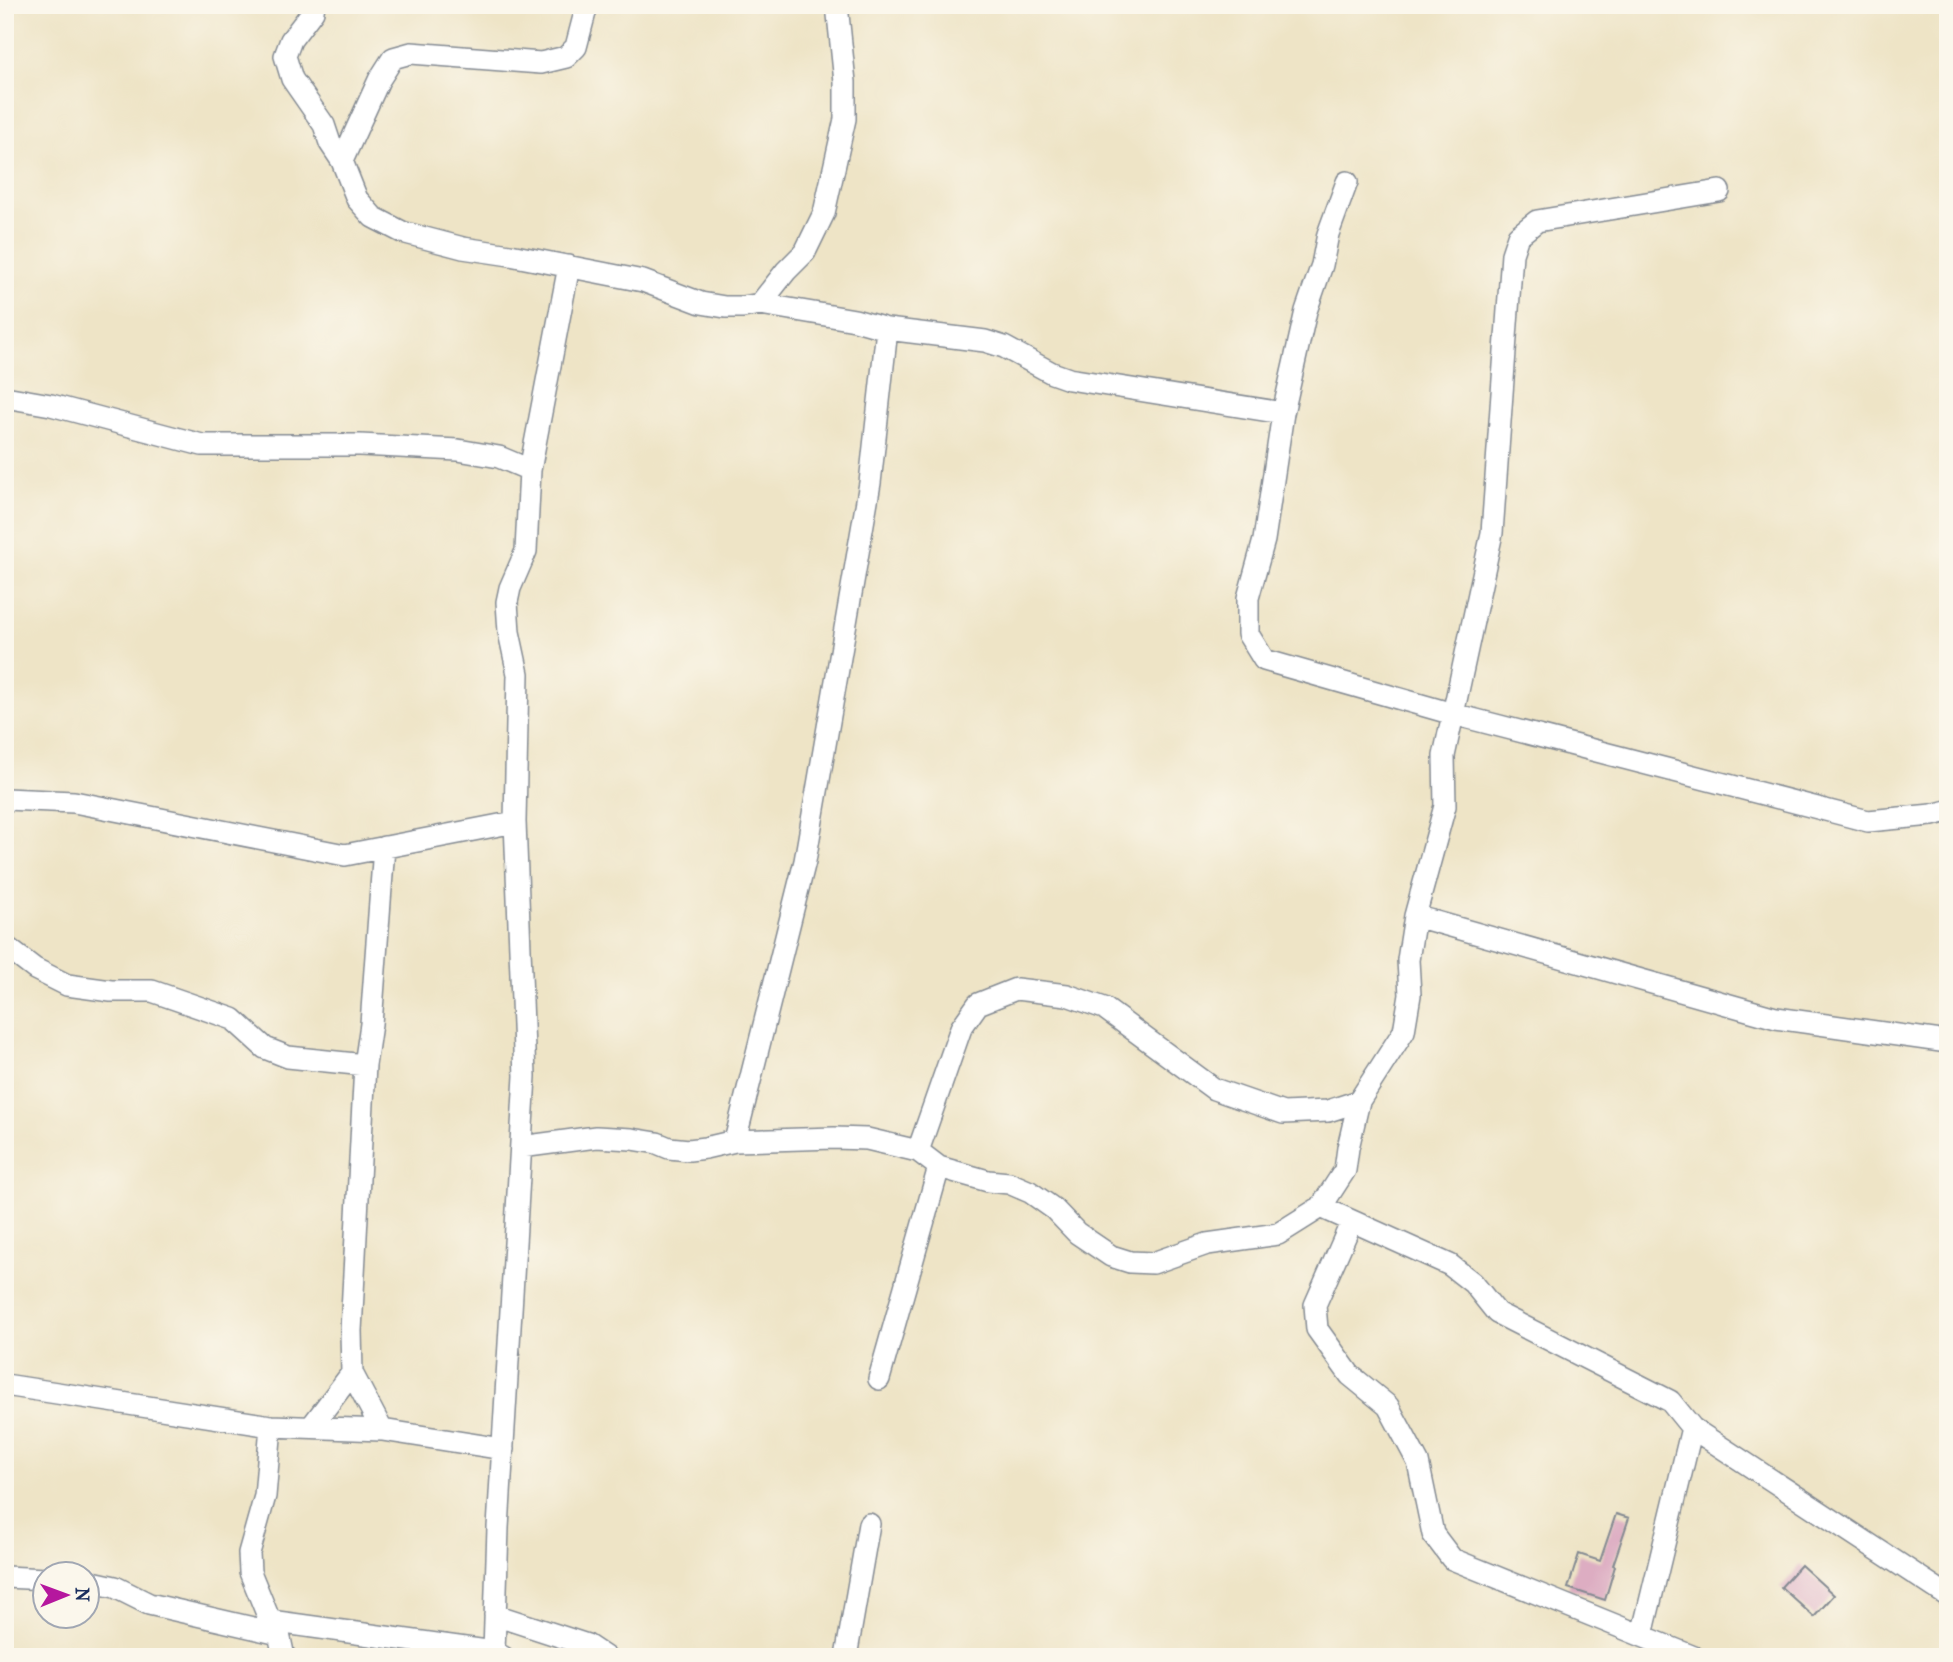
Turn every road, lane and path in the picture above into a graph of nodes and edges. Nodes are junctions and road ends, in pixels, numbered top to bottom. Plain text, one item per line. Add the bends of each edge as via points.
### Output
1 (314, 5) edge
2 (587, 5) edge
3 (837, 5) edge
4 (342, 162) junction
5 (1347, 182) dead end
6 (1719, 191) dead end
7 (569, 266) junction
8 (760, 304) junction
9 (887, 329) junction
10 (5, 397) edge
11 (1283, 413) junction
12 (530, 470) junction
13 (1453, 714) junction
14 (5, 799) edge
15 (1948, 811) edge
16 (515, 822) junction
17 (384, 847) junction
18 (1415, 916) junction
19 (5, 946) edge
20 (1948, 1042) edge
21 (365, 1065) junction
22 (1359, 1101) junction
23 (735, 1142) junction
24 (521, 1147) junction
25 (918, 1151) junction
26 (939, 1167) junction
27 (1321, 1207) junction
28 (1352, 1221) junction
29 (352, 1373) junction
30 (879, 1379) dead end
31 (5, 1385) edge
32 (271, 1426) junction
33 (311, 1427) junction
34 (1692, 1428) junction
35 (382, 1430) junction
36 (503, 1449) junction
37 (869, 1524) dead end
38 (5, 1577) edge
39 (32, 1578) edge
40 (102, 1584) edge
41 (1948, 1596) edge
42 (495, 1615) junction
43 (275, 1628) junction
44 (1643, 1635) junction
45 (1681, 1654) edge
46 (498, 1655) edge
47 (284, 1657) edge
48 (605, 1657) edge
49 (846, 1657) edge

1 - 4 street via 285,56 292,79 324,125
2 - 4 street via 576,47 566,57 541,63 411,53 394,58 379,80
3 - 8 street via 845,119 824,213 805,251
4 - 7 street via 357,199 373,217 402,232 463,248
5 - 11 street via 1328,234
6 - 13 street via 1537,221 1518,236 1512,254 1492,533
7 - 8 street via 643,281 701,303 725,307
7 - 12 street
8 - 9 street
9 - 11 street via 985,341 1069,379
9 - 23 street via 870,484 805,861
10 - 12 street via 202,445 458,450 499,457
11 - 13 street via 1264,540 1248,598 1248,634 1264,660
12 - 16 street via 526,551 507,602 518,674
13 - 15 street via 1868,821
13 - 18 street via 1444,755 1445,806
14 - 17 street via 74,802 345,855
16 - 17 street
16 - 24 street via 525,1076
17 - 21 street
18 - 20 street via 1776,1018
18 - 22 street via 1404,1031
19 - 21 street via 66,985 152,991 233,1019 265,1048 288,1057
21 - 29 street
22 - 25 street via 1328,1111 1283,1113 1214,1089 1104,1008 1068,995 1016,989 978,1004 961,1028
22 - 27 street via 1345,1170
23 - 24 street via 689,1150 596,1136
23 - 25 street via 867,1139
24 - 36 street
25 - 26 street
26 - 27 street via 1030,1192 1077,1233 1111,1256 1130,1262 1153,1263 1207,1244 1278,1234
26 - 30 street
27 - 28 street
28 - 34 street via 1450,1265 1473,1283 1497,1313 1670,1401
28 - 44 street via 1315,1305 1317,1329 1350,1375 1388,1406 1418,1462 1433,1534 1452,1559
29 - 33 street
29 - 35 street
31 - 32 street
32 - 33 street
32 - 43 street via 265,1496 249,1553 250,1573
33 - 35 street
34 - 41 street
34 - 44 street
35 - 36 street
36 - 42 street
37 - 49 street
38 - 39 street
40 - 43 street via 149,1604
42 - 46 street
42 - 48 street via 587,1645
43 - 46 street
43 - 47 street
44 - 45 street

